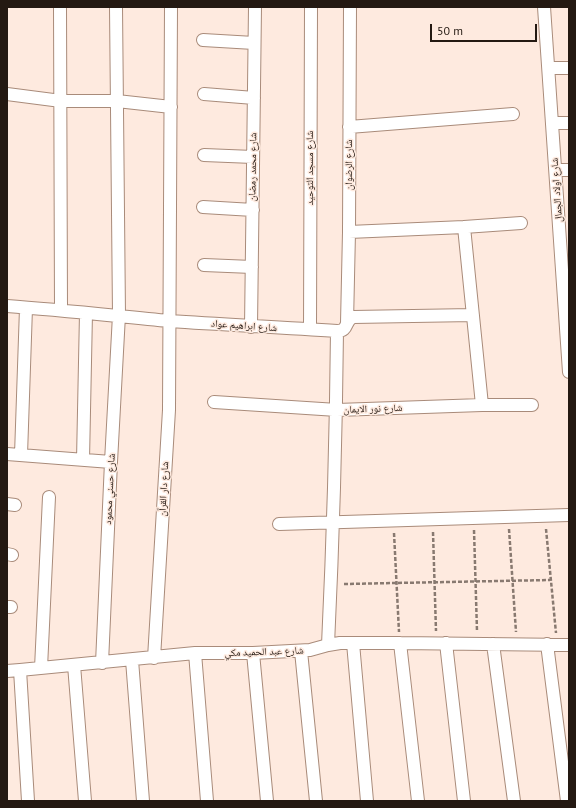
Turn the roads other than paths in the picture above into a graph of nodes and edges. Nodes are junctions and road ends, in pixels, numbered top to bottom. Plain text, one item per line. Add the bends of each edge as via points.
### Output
1 (60, 7) edge
2 (116, 7) edge
3 (171, 7) edge
4 (255, 7) edge
5 (311, 7) edge
6 (350, 7) edge
7 (544, 7) edge
8 (203, 40) dead end
9 (254, 43) junction
10 (549, 68) junction
11 (569, 68) edge
12 (7, 94) edge
13 (204, 94) dead end
14 (254, 98) junction
15 (60, 101) junction
16 (116, 101) junction
17 (170, 106) junction
18 (513, 114) dead end
19 (553, 123) junction
20 (569, 123) edge
21 (349, 127) junction
22 (204, 155) dead end
23 (253, 157) junction
24 (556, 170) junction
25 (569, 170) edge
26 (203, 207) dead end
27 (253, 210) junction
28 (521, 223) dead end
29 (464, 227) junction
30 (349, 232) junction
31 (564, 232) edge
32 (204, 265) dead end
33 (252, 267) junction
34 (566, 285) edge
35 (7, 306) edge
36 (26, 308) junction
37 (61, 310) junction
38 (86, 312) junction
39 (119, 315) junction
40 (473, 315) junction
41 (169, 321) junction
42 (347, 323) junction
43 (251, 327) junction
44 (310, 329) junction
45 (337, 331) junction
46 (568, 340) edge
47 (569, 372) edge
48 (214, 402) dead end
49 (482, 405) junction
50 (532, 405) dead end
51 (337, 410) junction
52 (7, 454) edge
53 (21, 455) junction
54 (83, 460) junction
55 (111, 462) junction
56 (49, 497) dead end
57 (569, 515) edge
58 (334, 522) junction
59 (279, 524) dead end
60 (400, 642) junction
61 (353, 643) junction
62 (441, 643) junction
63 (493, 644) junction
64 (558, 644) edge
65 (328, 645) junction
66 (301, 651) junction
67 (253, 653) junction
68 (195, 654) junction
69 (154, 658) junction
70 (132, 660) junction
71 (102, 662) junction
72 (74, 665) junction
73 (41, 668) junction
74 (20, 670) junction
75 (7, 671) edge
76 (28, 801) edge
77 (85, 801) edge
78 (143, 801) edge
79 (208, 801) edge
80 (267, 801) edge
81 (316, 801) edge
82 (367, 801) edge
83 (418, 801) edge
84 (464, 801) edge
85 (514, 801) edge
86 (567, 801) edge

1 - 15 street
2 - 16 street, شارع حسني محمود
3 - 17 street, شارع دار القرآن
4 - 9 street, شارع محمد رمضان
5 - 44 street, شارع مسجد التوحيد
6 - 21 street, شارع الرضوان
7 - 10 street, شارع اولاد الجمال
8 - 9 street
9 - 14 street, شارع محمد رمضان
10 - 11 street
10 - 19 street, شارع اولاد الجمال
12 - 15 street
13 - 14 street
14 - 23 street, شارع محمد رمضان
15 - 16 street
15 - 37 street
16 - 17 street
16 - 39 street, شارع حسني محمود
17 - 41 street, شارع دار القرآن
18 - 21 street
19 - 20 street
19 - 24 street, شارع اولاد الجمال
21 - 30 street, شارع الرضوان
22 - 23 street
23 - 27 street, شارع محمد رمضان
24 - 25 street
24 - 31 street, شارع اولاد الجمال
26 - 27 street
27 - 33 street, شارع محمد رمضان
28 - 29 street
29 - 30 street
29 - 40 street
30 - 42 street, شارع الرضوان
31 - 34 street, شارع اولاد الجمال
32 - 33 street
33 - 43 street, شارع محمد رمضان
34 - 46 street, شارع اولاد الجمال
35 - 36 street, شارع ابراهيم عواد
36 - 37 street, شارع ابراهيم عواد
36 - 53 street
37 - 38 street, شارع ابراهيم عواد
38 - 39 street, شارع ابراهيم عواد
38 - 54 street
39 - 41 street, شارع ابراهيم عواد
39 - 55 street, شارع حسني محمود
40 - 42 street via 353,317
40 - 49 street
41 - 43 street, شارع ابراهيم عواد
41 - 69 street, شارع دار القرآن via 169,410
42 - 45 street via 344,329
43 - 44 street, شارع ابراهيم عواد
44 - 45 street, شارع ابراهيم عواد
45 - 51 street
46 - 47 street, شارع اولاد الجمال
48 - 51 street, شارع نور الايمان
49 - 50 street, شارع نور الايمان
49 - 51 street, شارع نور الايمان
51 - 58 street
52 - 53 street
53 - 54 street
54 - 55 street
55 - 71 street, شارع حسني محمود
56 - 73 street
57 - 58 street
58 - 59 street
58 - 65 street
60 - 61 street, شارع عبد الحميد مكي
60 - 62 street, شارع عبد الحميد مكي
60 - 83 street
61 - 65 street, شارع عبد الحميد مكي
61 - 82 street
62 - 63 street, شارع عبد الحميد مكي
62 - 84 street
63 - 64 street, شارع عبد الحميد مكي
63 - 85 street
64 - 86 street
65 - 66 street, شارع عبد الحميد مكي
66 - 67 street, شارع عبد الحميد مكي
66 - 81 street
67 - 68 street, شارع عبد الحميد مكي
67 - 80 street
68 - 69 street, شارع عبد الحميد مكي
68 - 79 street
69 - 70 street, شارع عبد الحميد مكي
70 - 71 street, شارع عبد الحميد مكي
70 - 78 street
71 - 72 street, شارع عبد الحميد مكي
72 - 73 street, شارع عبد الحميد مكي
72 - 77 street
73 - 74 street, شارع عبد الحميد مكي
74 - 75 street, شارع عبد الحميد مكي
74 - 76 street

